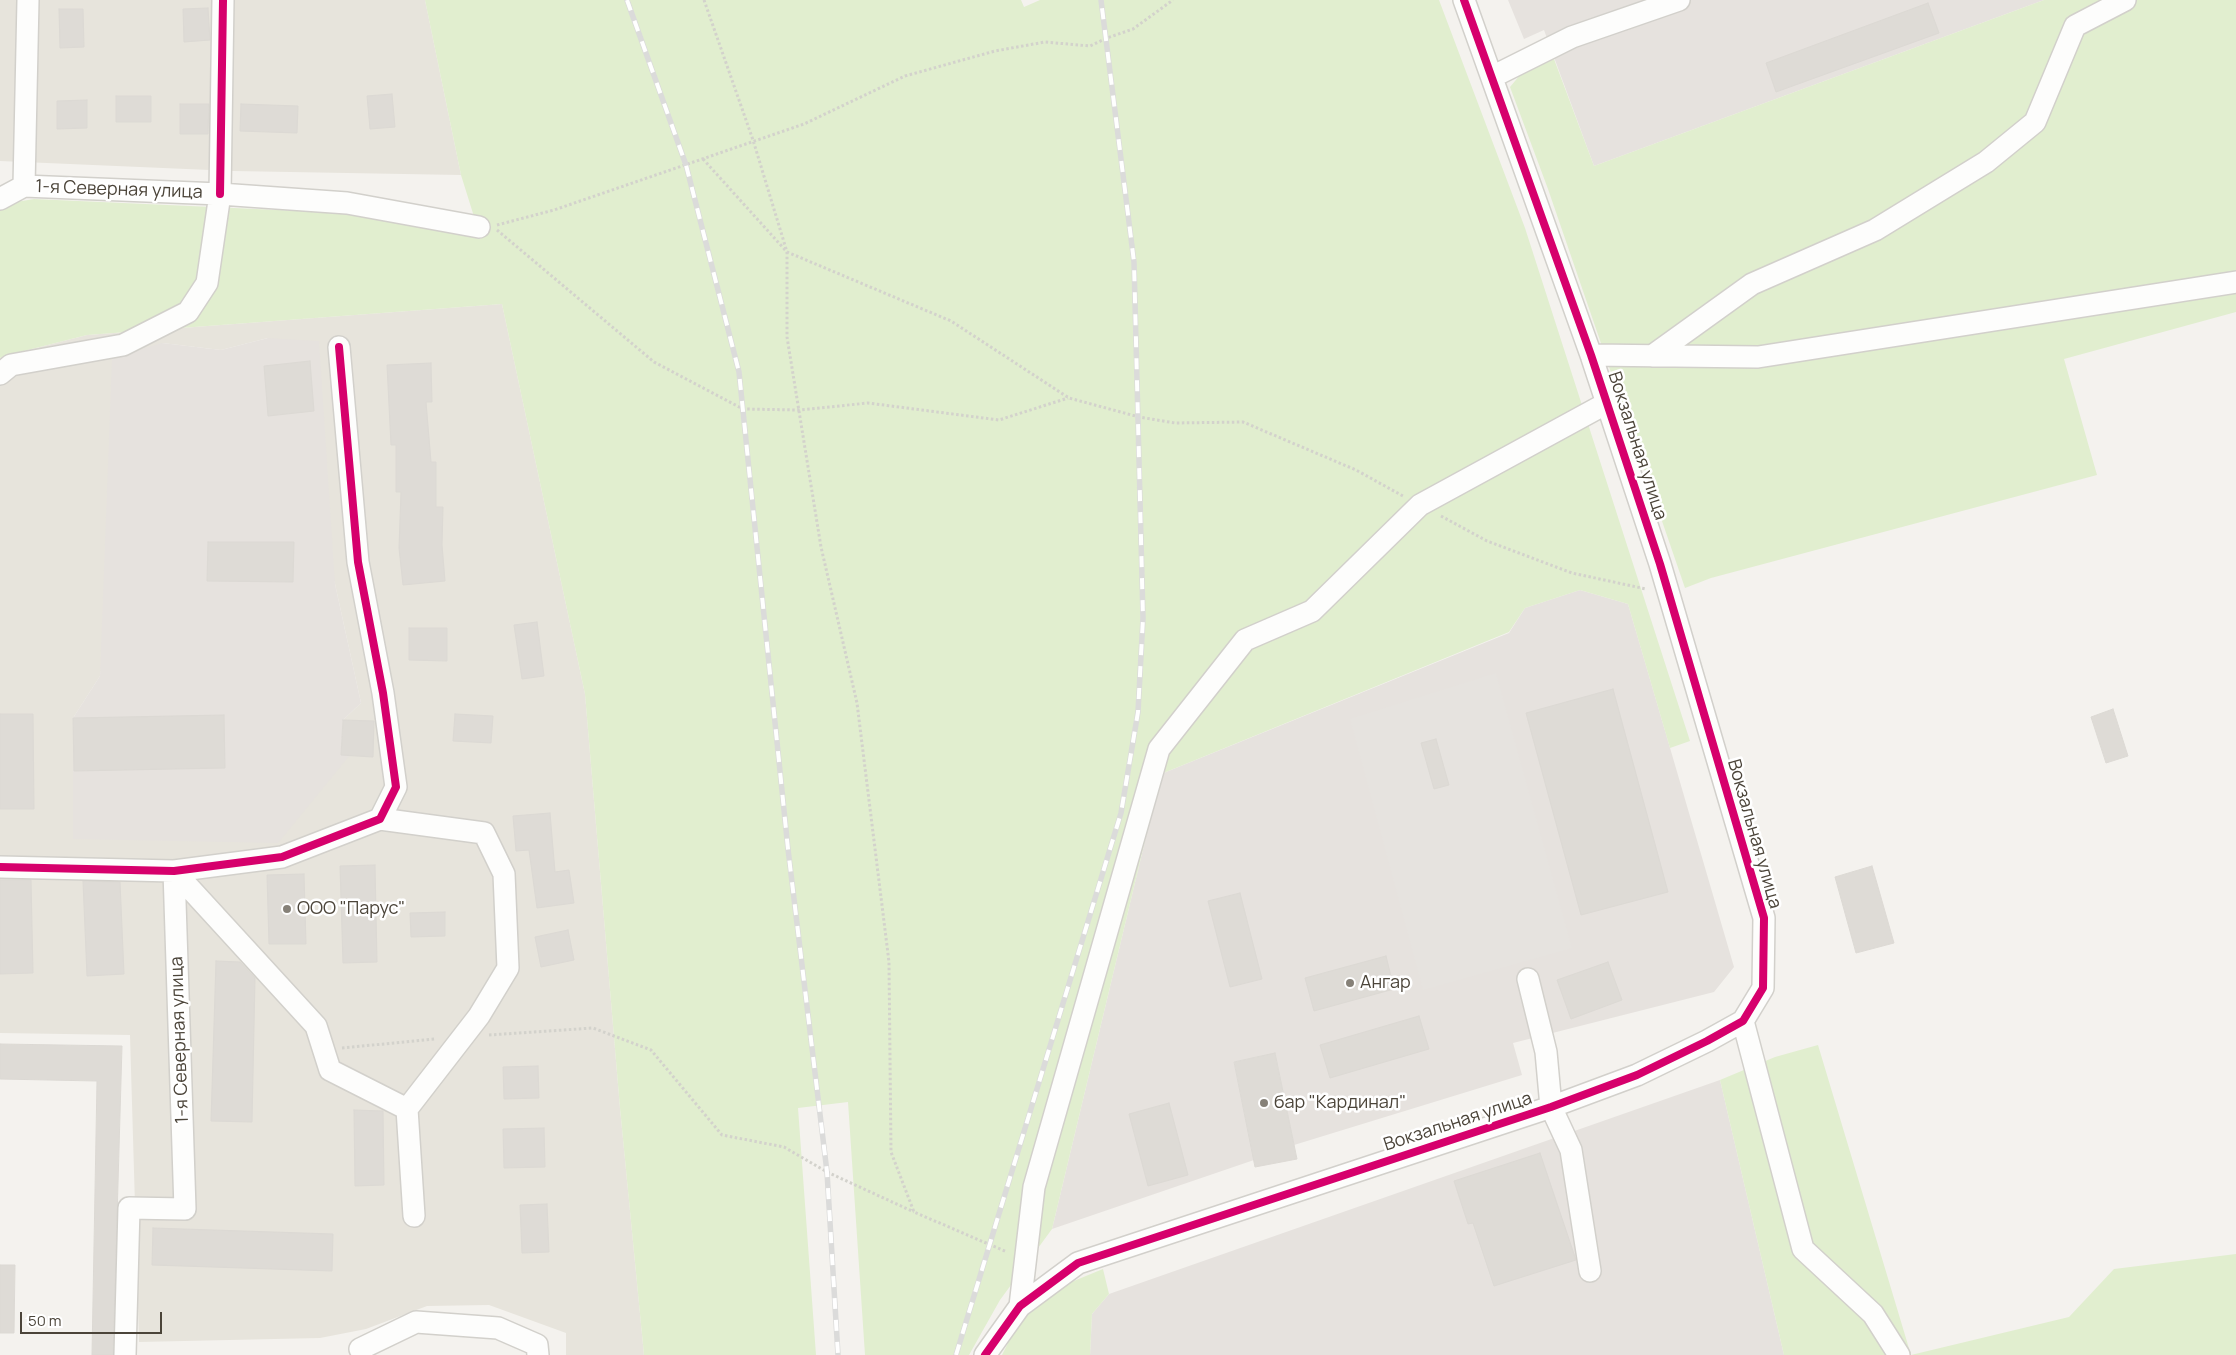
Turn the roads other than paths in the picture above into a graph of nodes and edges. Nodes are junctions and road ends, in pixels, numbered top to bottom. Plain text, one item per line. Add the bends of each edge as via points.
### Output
1 (28, 0) edge
2 (223, 0) edge
3 (1464, 0) edge
4 (1679, 0) edge
5 (2125, 0) edge
6 (1492, 77) junction
7 (24, 186) junction
8 (220, 194) junction
9 (0, 199) edge
10 (479, 227) dead end
11 (2236, 282) edge
12 (339, 347) dead end
13 (1591, 355) junction
14 (1652, 356) junction
15 (0, 374) edge
16 (1607, 403) junction
17 (380, 819) junction
18 (0, 867) edge
19 (174, 871) junction
20 (1528, 979) dead end
21 (1743, 1021) junction
22 (1551, 1107) junction
23 (407, 1109) junction
24 (414, 1216) dead end
25 (1590, 1271) dead end
26 (1020, 1306) junction
27 (360, 1349) dead end
28 (125, 1355) edge
29 (538, 1355) edge
30 (985, 1355) edge
31 (1899, 1355) edge

1 - 7 street
2 - 8 street
3 - 6 street, Вокзальная улица
4 - 6 street via 1572,38
5 - 14 street via 2074,26 2035,122 1986,162 1875,230 1752,284
6 - 13 street, Вокзальная улица
7 - 8 street, 1-я Северная улица
7 - 9 street, 1-я Северная улица
8 - 10 street, 1-я Северная улица via 347,203
8 - 15 street via 207,283 188,312 123,345 11,365
11 - 14 street via 1758,357
12 - 17 street via 358,562 383,693 396,787
13 - 14 street
13 - 16 street, Вокзальная улица
16 - 21 street, Вокзальная улица via 1668,593 1764,918 1762,988
16 - 26 street via 1420,505 1312,611 1245,640 1159,749 1034,1186
17 - 19 street via 282,857
17 - 23 street via 484,833 504,874 508,968 464,1037
18 - 19 street
19 - 23 street via 316,1026 330,1070
19 - 28 street, 1-я Северная улица via 185,1209 129,1208
20 - 22 street via 1546,1052
21 - 22 street, Вокзальная улица via 1637,1075
21 - 31 street via 1803,1249 1873,1314
22 - 25 street via 1571,1150
22 - 26 street, Вокзальная улица via 1078,1263
23 - 24 street
26 - 30 street, Вокзальная улица
27 - 29 street via 416,1322 498,1328 536,1345

